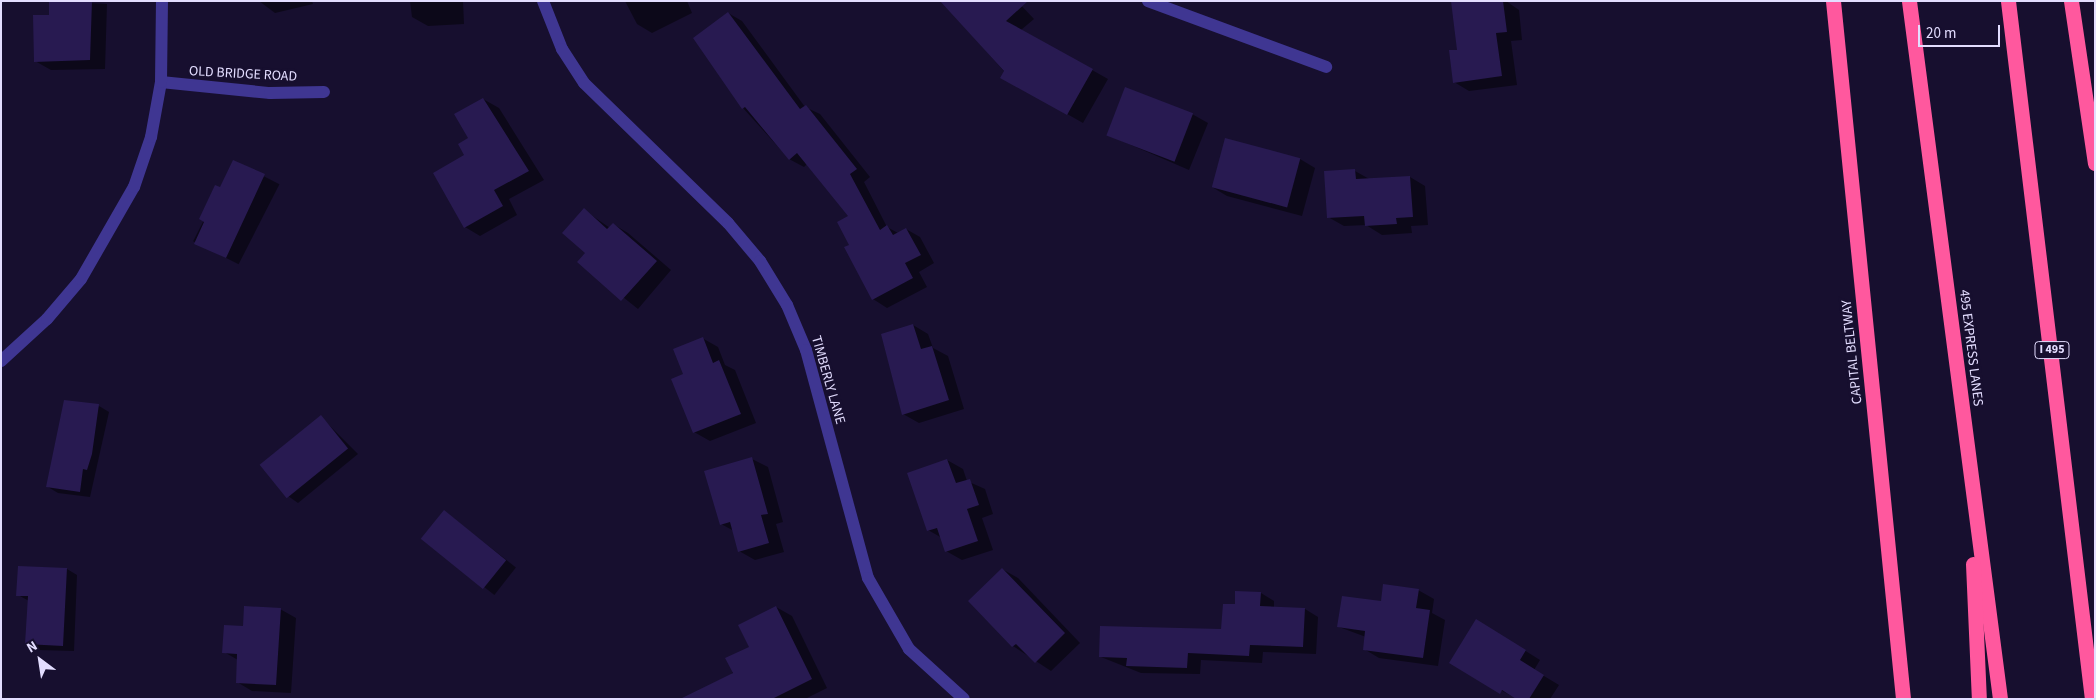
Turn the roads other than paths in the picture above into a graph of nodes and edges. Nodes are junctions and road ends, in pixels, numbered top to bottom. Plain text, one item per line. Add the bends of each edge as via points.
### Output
1 (162, 1) edge
2 (543, 1) edge
3 (1148, 1) edge
4 (1834, 1) edge
5 (1909, 1) edge
6 (2008, 1) edge
7 (2071, 1) edge
8 (1326, 67) dead end
9 (161, 82) junction
10 (324, 92) dead end
11 (2095, 163) edge
12 (1, 360) edge
13 (1970, 465) junction
14 (964, 699) edge
15 (1904, 699) edge
16 (1979, 699) edge
17 (2000, 699) edge
18 (2092, 699) edge

1 - 9 street
2 - 14 street, TIMBERLY LANE via 562,48 584,83 728,223 760,261 787,305 806,350 868,578 909,649
3 - 8 street
4 - 15 highway, CAPITAL BELTWAY
5 - 13 highway, 495 EXPRESS LANES
6 - 18 highway, I 495
7 - 11 highway
9 - 10 street, OLD BRIDGE ROAD via 270,93
9 - 12 street via 150,138 110,237 47,319
13 - 16 highway
13 - 17 highway, 495 EXPRESS LANES

